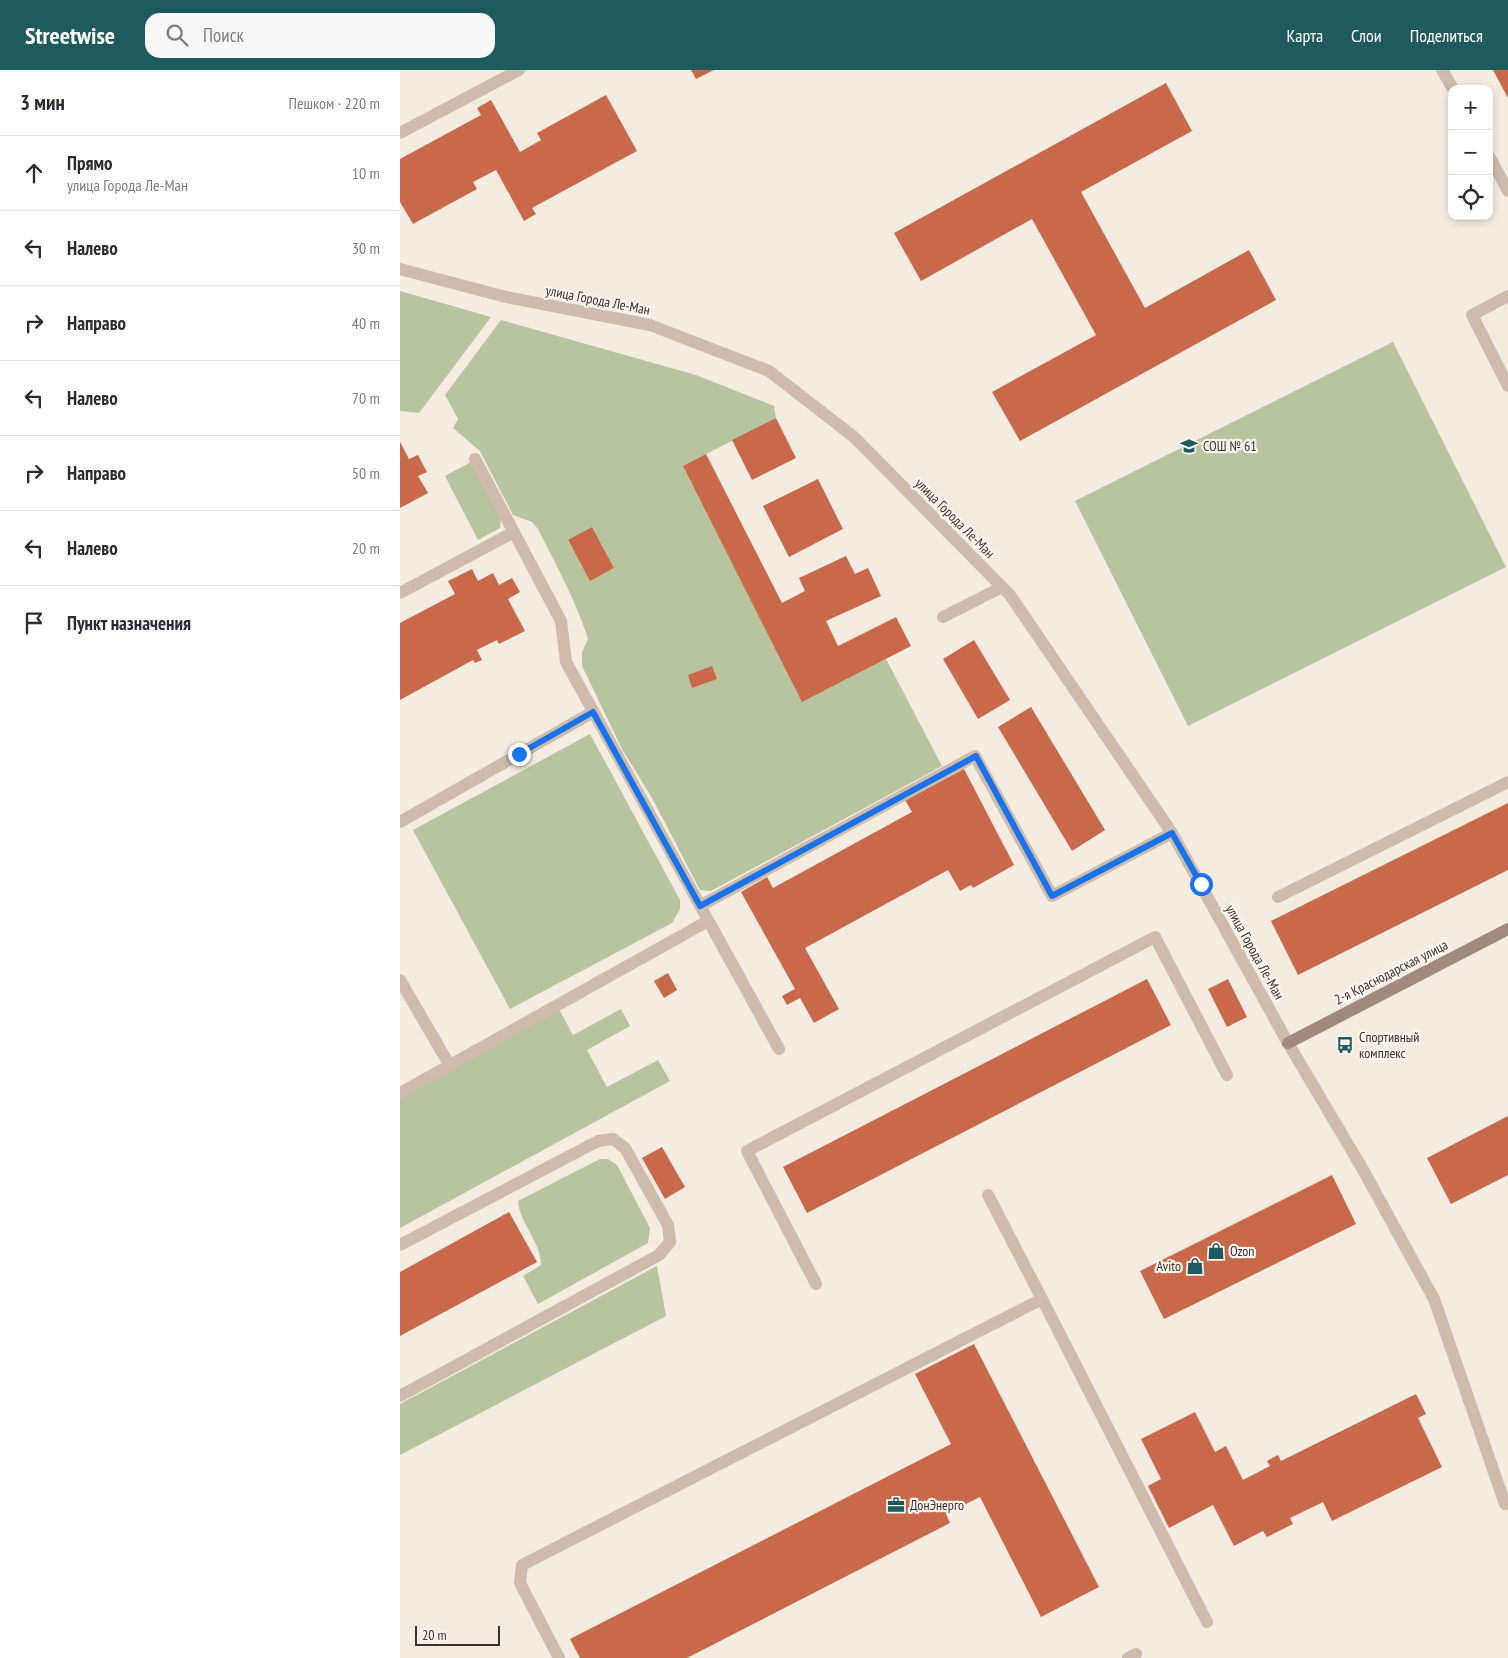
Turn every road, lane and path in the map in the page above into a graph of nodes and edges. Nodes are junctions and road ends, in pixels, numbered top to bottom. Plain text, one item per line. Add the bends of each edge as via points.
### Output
1 (519, 70) edge
2 (1442, 70) edge
3 (1450, 85) edge
4 (400, 133) edge
5 (1493, 163) edge
6 (1508, 191) edge
7 (400, 269) edge
8 (1508, 296) edge
9 (1508, 386) edge
10 (475, 459) dead end
11 (514, 532) junction
12 (1002, 587) junction
13 (400, 593) edge
14 (943, 617) dead end
15 (593, 712) junction
16 (1508, 782) edge
17 (400, 822) edge
18 (1172, 833) junction
19 (1278, 897) dead end
20 (700, 906) junction
21 (708, 921) junction
22 (1508, 928) edge
23 (400, 980) edge
24 (1288, 1043) junction
25 (780, 1049) dead end
26 (450, 1066) junction
27 (1226, 1075) dead end
28 (400, 1093) edge
29 (988, 1195) dead end
30 (400, 1245) edge
31 (816, 1284) dead end
32 (1042, 1299) junction
33 (400, 1396) edge
34 (1505, 1504) dead end
35 (1207, 1622) dead end
36 (558, 1658) edge

1 - 4 street
2 - 3 street
5 - 6 street
7 - 12 street, улица Города Ле-Ман via 506,297 650,325 769,371 854,437
8 - 9 street via 1472,315
10 - 11 street
11 - 13 street
11 - 15 street via 562,621 566,662
12 - 14 street
12 - 18 street, улица Города Ле-Ман
15 - 17 street
15 - 20 street
16 - 19 street
18 - 20 street via 1052,896 976,756
18 - 24 street, улица Города Ле-Ман
20 - 21 street
21 - 25 street
21 - 26 street
22 - 24 street, 2-я Краснодарская улица
23 - 26 street
24 - 34 street, улица Города Ле-Ман via 1434,1299
26 - 28 street
27 - 31 street via 1155,937 747,1151
29 - 32 street
30 - 33 street via 598,1141 613,1139 625,1148 668,1225 670,1242 659,1255
32 - 35 street
32 - 36 street via 522,1565 520,1583

